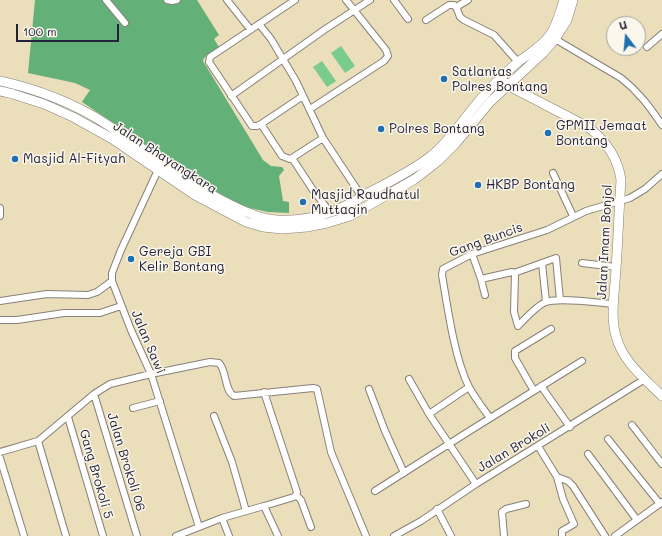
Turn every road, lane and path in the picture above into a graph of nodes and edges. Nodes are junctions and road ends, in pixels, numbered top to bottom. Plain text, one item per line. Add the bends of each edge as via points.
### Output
1 (106, 0) edge
2 (167, 0) edge
3 (177, 0) edge
4 (226, 0) edge
5 (283, 0) edge
6 (295, 0) edge
7 (346, 0) edge
8 (370, 0) edge
9 (394, 0) edge
10 (468, 0) edge
11 (564, 0) edge
12 (573, 0) edge
13 (287, 6) junction
14 (457, 9) junction
15 (354, 11) junction
16 (408, 19) dead end
17 (426, 20) dead end
18 (125, 23) dead end
19 (259, 24) junction
20 (250, 29) junction
21 (662, 34) edge
22 (555, 39) junction
23 (646, 47) dead end
24 (283, 59) junction
25 (518, 62) junction
26 (500, 78) junction
27 (0, 82) edge
28 (507, 85) junction
29 (0, 91) edge
30 (231, 96) junction
31 (302, 96) junction
32 (310, 109) junction
33 (261, 124) junction
34 (662, 125) edge
35 (323, 138) junction
36 (292, 158) junction
37 (158, 170) junction
38 (553, 173) dead end
39 (180, 174) junction
40 (661, 178) edge
41 (174, 182) junction
42 (382, 186) junction
43 (200, 187) junction
44 (195, 195) junction
45 (387, 195) junction
46 (362, 197) junction
47 (619, 202) junction
48 (367, 206) junction
49 (0, 208) edge
50 (329, 213) junction
51 (0, 216) edge
52 (573, 216) junction
53 (472, 254) junction
54 (542, 263) junction
55 (582, 263) dead end
56 (616, 267) junction
57 (514, 272) junction
58 (482, 279) junction
59 (112, 283) junction
60 (486, 295) dead end
61 (560, 300) junction
62 (0, 301) edge
63 (546, 302) junction
64 (614, 304) junction
65 (121, 306) junction
66 (0, 320) edge
67 (550, 329) dead end
68 (582, 361) dead end
69 (151, 374) junction
70 (409, 379) dead end
71 (645, 379) junction
72 (541, 386) junction
73 (469, 387) junction
74 (369, 389) dead end
75 (534, 391) junction
76 (264, 392) junction
77 (94, 394) junction
78 (662, 396) edge
79 (160, 401) junction
80 (133, 408) dead end
81 (429, 414) junction
82 (214, 416) dead end
83 (68, 417) junction
84 (490, 418) junction
85 (632, 425) dead end
86 (570, 427) junction
87 (608, 439) dead end
88 (38, 440) junction
89 (449, 443) junction
90 (538, 446) junction
91 (0, 452) edge
92 (588, 454) dead end
93 (0, 458) edge
94 (662, 464) edge
95 (404, 473) junction
96 (557, 477) junction
97 (476, 484) junction
98 (375, 491) dead end
99 (296, 495) junction
100 (661, 503) edge
101 (526, 504) dead end
102 (264, 506) junction
103 (437, 509) junction
104 (246, 511) junction
105 (222, 518) junction
106 (637, 520) junction
107 (199, 527) junction
108 (311, 527) dead end
109 (24, 536) edge
110 (66, 536) edge
111 (103, 536) edge
112 (137, 536) edge
113 (176, 536) edge
114 (229, 536) edge
115 (278, 536) edge
116 (366, 536) edge
117 (394, 536) edge
118 (452, 536) edge
119 (504, 536) edge
120 (562, 536) edge
121 (605, 536) edge
122 (615, 536) edge

1 - 18 street
2 - 3 street
4 - 20 street
5 - 13 street
6 - 13 street
7 - 15 street
8 - 15 street
9 - 16 street
10 - 14 street
11 - 25 main road, Jalan Bhayangkara via 550,35 538,48
12 - 22 main road, Jalan Bhayangkara via 567,20
13 - 19 street
14 - 17 street via 454,5 449,5
14 - 25 street via 464,20 494,35
15 - 24 street
15 - 32 street via 386,50 388,56
19 - 20 street
19 - 24 street
20 - 30 street via 209,59 210,66
21 - 23 street
22 - 28 main road, Jalan Bhayangkara
22 - 34 street via 631,86 642,96
24 - 30 street
24 - 31 street
25 - 26 main road, Jalan Bhayangkara
26 - 28 main road, Jalan Imam Bonjol
26 - 42 main road, Jalan Bhayangkara via 435,152 411,170
27 - 39 main road, Jalan Bhayangkara via 54,98 82,110
28 - 45 main road, Jalan Bhayangkara via 438,161 415,179
28 - 47 main road, Jalan Imam Bonjol via 571,118 595,133 606,144 620,172
29 - 37 main road, Jalan Bhayangkara via 44,104 73,117 111,138
30 - 33 street via 252,126
31 - 32 street
31 - 33 street
32 - 35 street
33 - 36 street via 282,156
35 - 36 street
35 - 46 street
36 - 50 street
37 - 41 main road, Jalan Bhayangkara
37 - 59 street via 121,250 112,273
38 - 52 street
39 - 41 main road
39 - 43 main road, Jalan Bhayangkara
40 - 47 street, Gang Buncis via 638,194
41 - 44 main road, Jalan Bhayangkara
42 - 45 main road
42 - 46 main road, Jalan Bhayangkara
43 - 44 main road
43 - 50 main road, Jalan Bhayangkara via 260,217 277,220
44 - 48 main road, Jalan Bhayangkara via 246,222 282,229 327,223 350,216
45 - 48 main road, Jalan Bhayangkara
46 - 48 main road
46 - 50 main road, Jalan Bhayangkara
47 - 52 street, Gang Buncis
47 - 56 main road, Jalan Imam Bonjol
49 - 51 street
52 - 53 street, Gang Buncis via 547,230
53 - 58 street
53 - 73 street, Gang Buncis via 444,267 442,272 456,350
54 - 57 street
54 - 61 street via 557,259
54 - 63 street
55 - 56 street
56 - 64 main road, Jalan Imam Bonjol
57 - 58 street
57 - 63 street via 514,312 518,326
58 - 60 street
59 - 62 street via 88,295 47,294
59 - 65 street, Jalan Sawi
61 - 63 street
61 - 64 street
64 - 71 main road, Jalan Imam Bonjol via 616,337 626,357
65 - 66 street via 100,313 64,313
65 - 69 street, Jalan Sawi
67 - 75 street via 514,353
68 - 72 street
69 - 76 street via 215,362 221,365 230,394 233,396
69 - 77 street via 110,384
69 - 79 street, Jalan Sawi
70 - 81 street
71 - 78 main road, Jalan Imam Bonjol
71 - 86 street, Jalan Brokoli
72 - 75 street
72 - 86 street
73 - 81 street
73 - 84 street, Gang Buncis
74 - 95 street
75 - 84 street
76 - 99 street
76 - 116 street via 317,389 331,452
77 - 83 street
77 - 112 street, Jalan Brokoli 06
79 - 80 street
79 - 107 street, Jalan Sawi
81 - 89 street
82 - 104 street via 232,462
83 - 88 street
83 - 111 street, Gang Brokoli 5
84 - 89 street
85 - 94 street
86 - 90 street, Jalan Brokoli
87 - 100 street
88 - 91 street
88 - 110 street
89 - 95 street
89 - 97 street
90 - 96 street
90 - 97 street, Jalan Brokoli
92 - 106 street
93 - 109 street
95 - 98 street
96 - 120 street via 563,499 574,522 574,525 562,531
96 - 121 street via 573,486
97 - 103 street, Jalan Brokoli
99 - 102 street via 294,498
99 - 108 street via 302,500
100 - 106 street
101 - 119 street via 502,512
102 - 104 street
102 - 115 street
103 - 117 street, Jalan Brokoli
103 - 118 street
104 - 105 street
105 - 107 street
105 - 114 street
106 - 122 street
107 - 113 street

